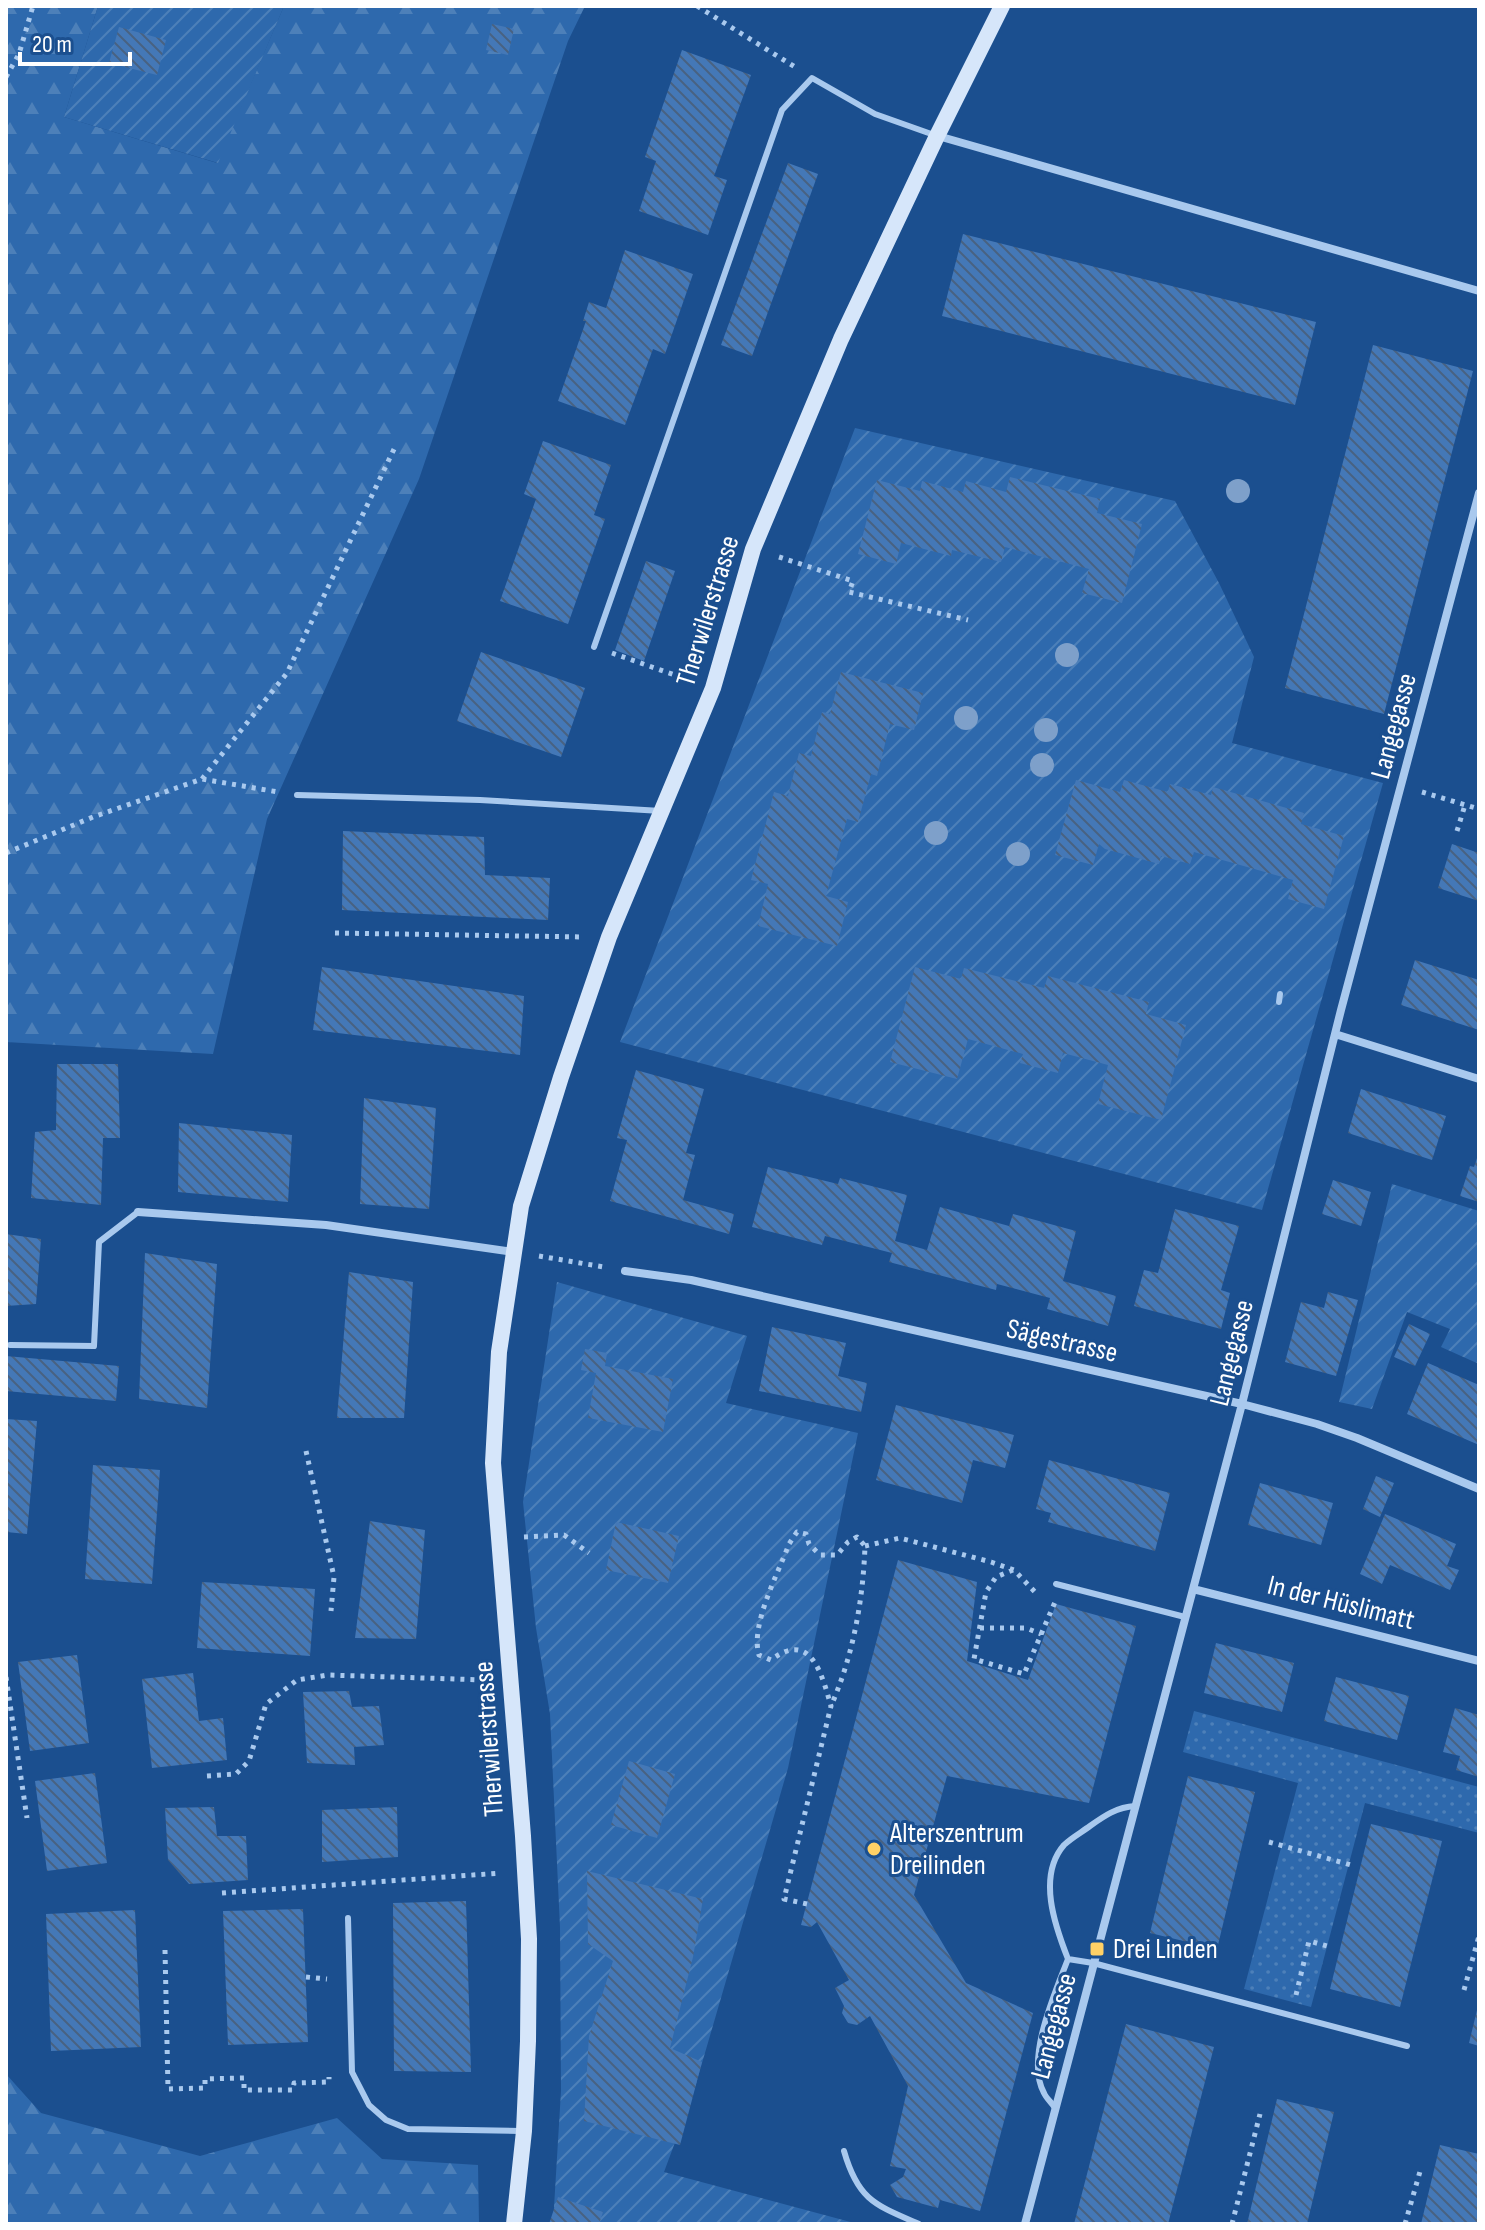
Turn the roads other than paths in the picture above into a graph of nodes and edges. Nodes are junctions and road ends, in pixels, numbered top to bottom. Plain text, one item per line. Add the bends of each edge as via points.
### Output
1 (1002, 6) edge
2 (937, 136) junction
3 (1479, 291) edge
4 (1479, 493) edge
5 (1477, 510) edge
6 (594, 647) road end
7 (297, 795) road end
8 (664, 811) junction
9 (1280, 994) dead end
10 (1279, 1002) dead end
11 (1335, 1034) junction
12 (1479, 1079) edge
13 (138, 1212) joint
14 (513, 1252) junction
15 (625, 1271) road end
16 (10, 1345) dead end
17 (1242, 1404) junction
18 (1479, 1489) edge
19 (1056, 1584) dead end
20 (1193, 1589) junction
21 (1185, 1617) junction
22 (1479, 1661) edge
23 (1135, 1806) junction
24 (348, 1918) dead end
25 (1068, 1959) junction
26 (1093, 1963) junction
27 (1407, 2046) dead end
28 (1055, 2108) junction
29 (524, 2131) junction
30 (844, 2151) dead end
31 (514, 2224) edge
32 (919, 2224) edge
33 (1025, 2224) edge

1 - 2 main road, Therwilerstrasse
2 - 3 street
2 - 6 lane via 875,114 812,78 782,110
2 - 8 main road, Therwilerstrasse via 841,339 753,549 713,688
4 - 5 street, Langegasse
5 - 11 street, Langegasse
7 - 8 lane
8 - 14 main road, Therwilerstrasse via 609,937 561,1077 521,1206
9 - 10 lane
11 - 12 street
11 - 17 street, Langegasse
13 - 14 street via 326,1225
13 - 16 lane via 99,1242 94,1346
14 - 29 main road, Therwilerstrasse via 499,1352 493,1463 525,1871 529,2026
15 - 17 street, Sägestrasse via 691,1280
17 - 18 street, Sägestrasse via 1357,1438
17 - 20 street, Langegasse
19 - 21 lane
20 - 21 street, Langegasse
20 - 22 street, In der Hüslimatt
21 - 23 street, Langegasse
23 - 25 lane via 1121,1807 1064,1845 1051,1869 1057,1931
23 - 26 street, Langegasse
24 - 29 lane via 352,2072 369,2105 408,2129
25 - 26 lane
25 - 28 lane via 1037,2061 1042,2091
26 - 27 lane
26 - 28 street, Langegasse
28 - 33 street, Langegasse
29 - 31 main road, Therwilerstrasse
30 - 32 lane via 851,2177 874,2205

